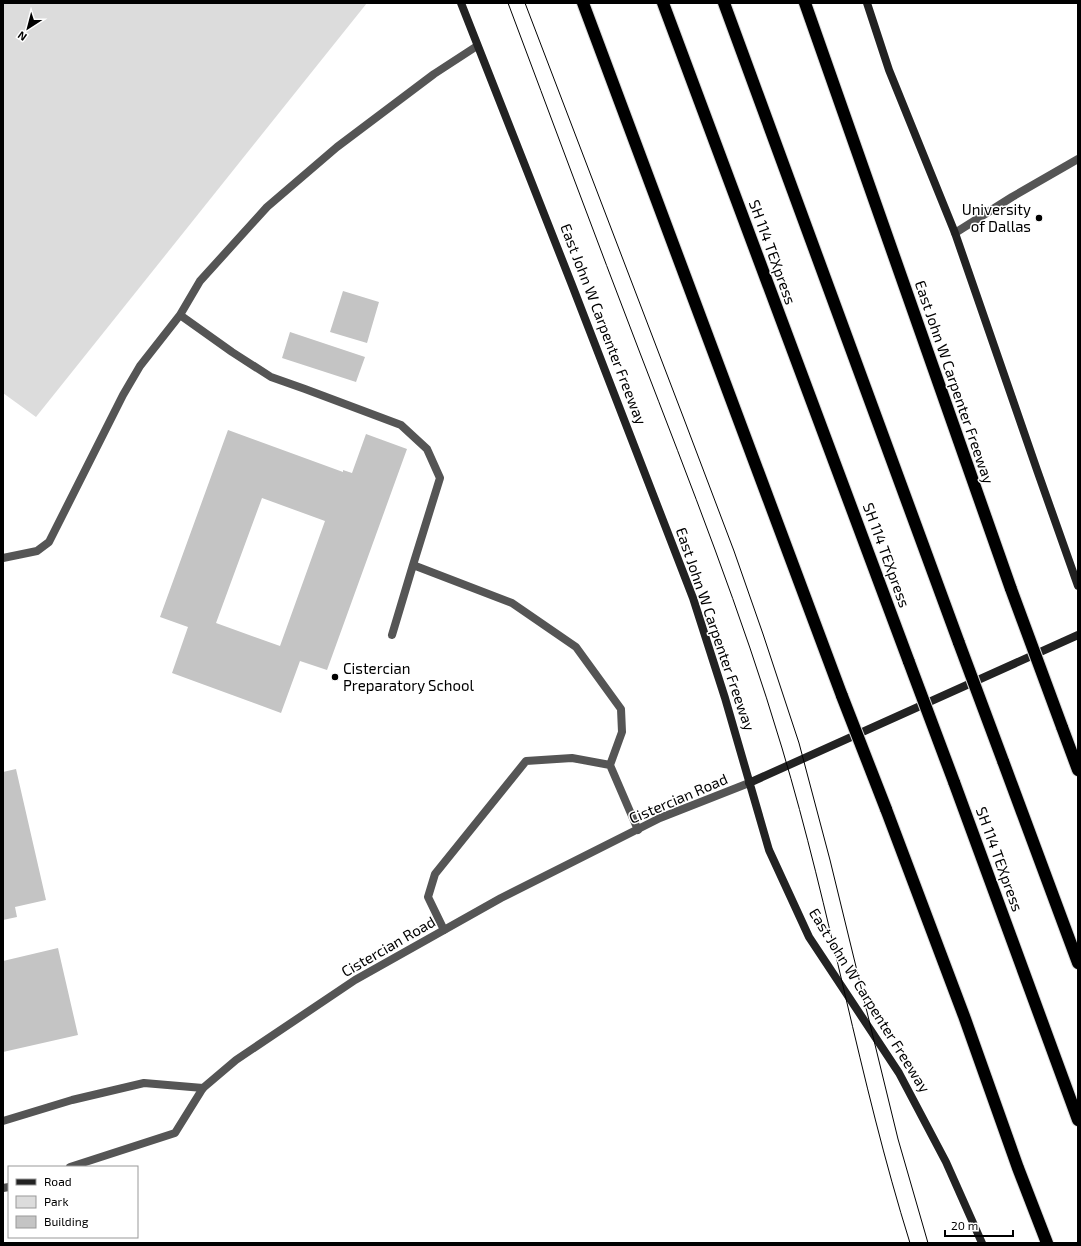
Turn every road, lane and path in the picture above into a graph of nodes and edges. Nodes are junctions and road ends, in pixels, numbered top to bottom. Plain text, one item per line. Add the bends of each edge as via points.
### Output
1 (461, 3) edge
2 (583, 3) edge
3 (663, 3) edge
4 (724, 3) edge
5 (804, 3) edge
6 (867, 3) edge
7 (477, 46) junction
8 (1078, 159) edge
9 (956, 233) junction
10 (180, 315) junction
11 (3, 558) edge
12 (413, 565) junction
13 (1078, 586) edge
14 (392, 635) dead end
15 (1078, 635) edge
16 (610, 765) junction
17 (1078, 770) edge
18 (749, 783) junction
19 (638, 830) junction
20 (444, 930) junction
21 (1078, 963) edge
22 (204, 1088) junction
23 (1078, 1120) edge
24 (3, 1121) edge
25 (73, 1166) edge
26 (982, 1243) edge
27 (1047, 1243) edge

1 - 7 main road, East John W Carpenter Freeway
2 - 27 highway, bridge
3 - 23 highway, SH 114 TEXpress, bridge
4 - 21 highway, bridge
5 - 17 highway, East John W Carpenter Freeway, bridge via 1010,589
6 - 9 main road via 889,70
7 - 10 street via 434,74 337,147 267,207 200,281
7 - 18 main road, East John W Carpenter Freeway via 693,598
8 - 9 street
9 - 13 main road
10 - 11 street via 140,366 123,395 49,542 37,551
10 - 12 street via 271,377 401,424 427,449 440,478
12 - 14 street
12 - 16 street via 512,602 576,647 621,709 622,732
15 - 18 main road
16 - 19 street
16 - 20 street via 572,758 526,761 435,874 428,897
18 - 19 street, Cistercian Road via 660,818
18 - 26 main road, East John W Carpenter Freeway via 769,850 809,937 899,1073 946,1162
19 - 20 street, Cistercian Road via 501,898
20 - 22 street, Cistercian Road via 355,980 236,1060
22 - 24 street via 144,1083 72,1100
22 - 25 street, Cistercian Road via 175,1133

